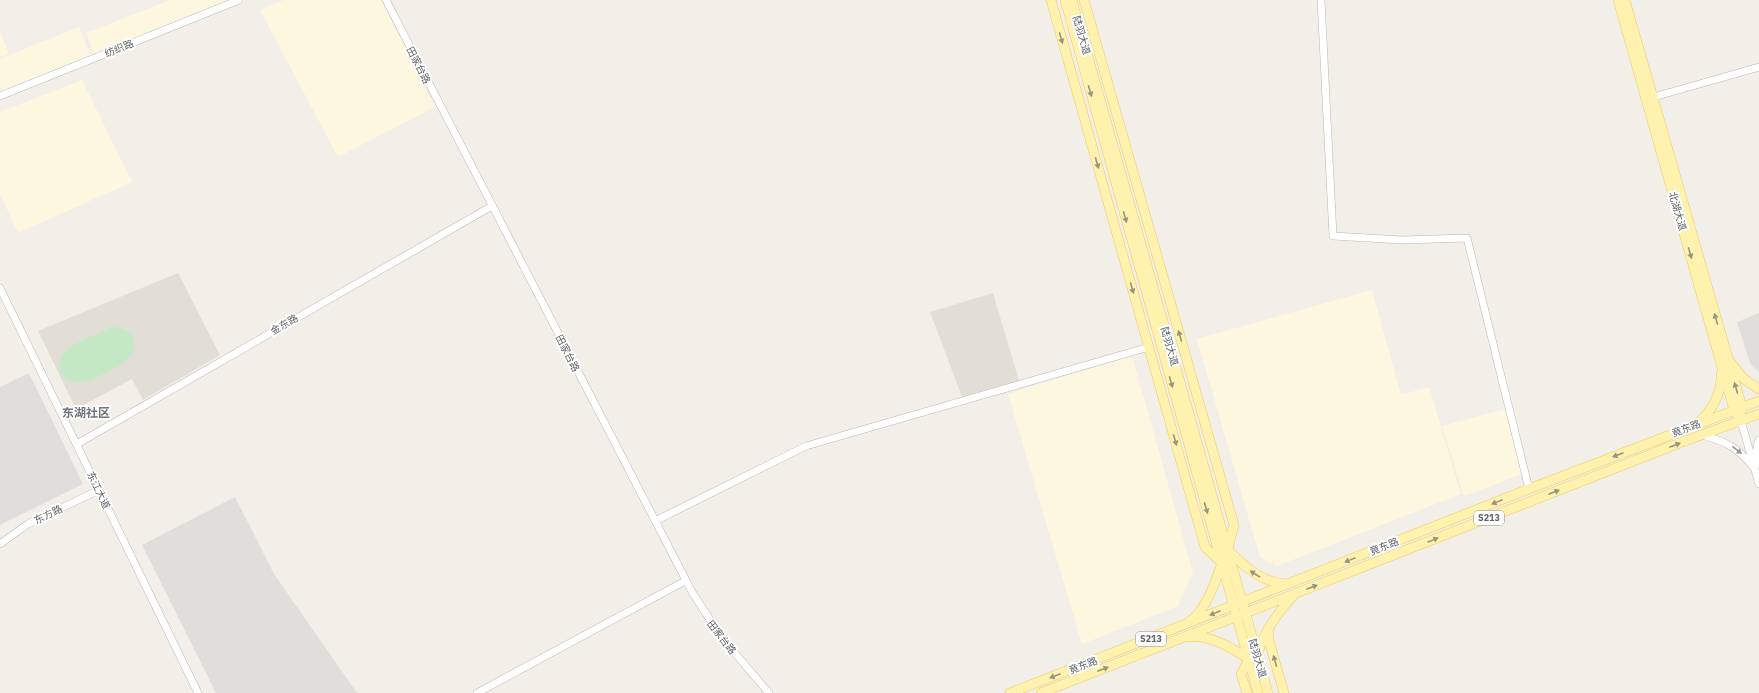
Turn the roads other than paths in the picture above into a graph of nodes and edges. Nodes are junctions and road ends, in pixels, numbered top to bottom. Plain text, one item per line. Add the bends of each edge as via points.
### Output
1 (239, 0) edge
2 (386, 0) edge
3 (1051, 0) edge
4 (1065, 0) edge
5 (1072, 0) edge
6 (1084, 0) edge
7 (1322, 0) edge
8 (1618, 0) edge
9 (1625, 0) edge
10 (1759, 67) edge
11 (0, 96) edge
12 (1650, 98) junction
13 (492, 206) junction
14 (0, 288) edge
15 (1149, 347) junction
16 (1723, 358) junction
17 (1759, 389) edge
18 (1759, 401) edge
19 (1738, 409) junction
20 (1759, 414) edge
21 (1741, 421) junction
22 (1698, 424) junction
23 (1702, 435) junction
24 (1759, 440) edge
25 (77, 444) junction
26 (1755, 469) junction
27 (1759, 484) edge
28 (1529, 489) junction
29 (99, 490) junction
30 (655, 521) junction
31 (0, 544) edge
32 (1228, 549) junction
33 (1222, 563) junction
34 (685, 581) junction
35 (1290, 584) junction
36 (1295, 594) junction
37 (1238, 604) junction
38 (1241, 615) junction
39 (1181, 627) junction
40 (1268, 628) junction
41 (1184, 637) junction
42 (1253, 657) junction
43 (198, 693) edge
44 (477, 693) edge
45 (769, 693) edge
46 (1010, 693) edge
47 (1041, 693) edge
48 (1246, 693) edge
49 (1258, 693) edge
50 (1268, 693) edge
51 (1284, 693) edge

1 - 11 street, 纺织路
2 - 13 street, 田家台路
3 -> 15 main road
4 -> 33 main road, 陆羽大道
5 - 32 main road, 陆羽大道
32 -> 6 main road via 1234,524
7 - 28 street via 1333,236 1402,240 1467,238
8 - 12 main road, 北湖大道
9 - 12 main road, 北湖大道
10 - 12 street
12 - 16 main road, 北湖大道
13 - 25 street, 金东路
13 - 30 street, 田家台路
14 - 25 street, 东江大道
15 - 30 street via 806,446
15 -> 33 main road via 1206,547
16 - 17 main road via 1744,379
16 - 19 main road, 北湖大道
16 - 22 main road via 1719,393
18 - 19 main road, 竟东路 / S213
19 - 21 main road, 北湖大道
19 - 22 main road, 竟东路 / S213
20 - 21 main road, 竟东路 / S213
21 - 23 main road, 竟东路 / S213
21 - 26 street, 北湖大道
22 -> 28 main road, 竟东路 / S213
23 -> 26 street via 1734,447
36 -> 23 main road, 竟东路 / S213
24 - 26 street
25 - 29 street, 东江大道
26 - 27 street, 北湖大道
28 -> 35 main road, 竟东路 / S213
29 - 31 street, 东方路 via 28,524
29 - 43 street, 东江大道
30 - 34 street, 田家台路
35 -> 32 main road via 1277,583 1259,576 1244,566
32 - 37 main road, 陆羽大道
33 - 37 main road, 陆羽大道
33 - 39 main road via 1214,588 1203,606
34 - 44 street
34 - 45 street, 田家台路 via 718,633
35 - 37 main road, 竟东路 / S213
36 - 38 main road, 竟东路 / S213
36 - 40 main road
37 - 38 main road, 陆羽大道
37 -> 39 main road, 竟东路 / S213
38 - 41 main road, 竟东路 / S213
38 - 42 main road, 陆羽大道
39 -> 46 main road, 竟东路 / S213
40 - 42 main road
51 -> 40 main road via 1269,641
41 - 42 main road via 1215,639
47 -> 41 main road, 竟东路 / S213
42 - 48 main road via 1241,674
42 - 49 main road, 陆羽大道
42 - 50 main road, 陆羽大道

